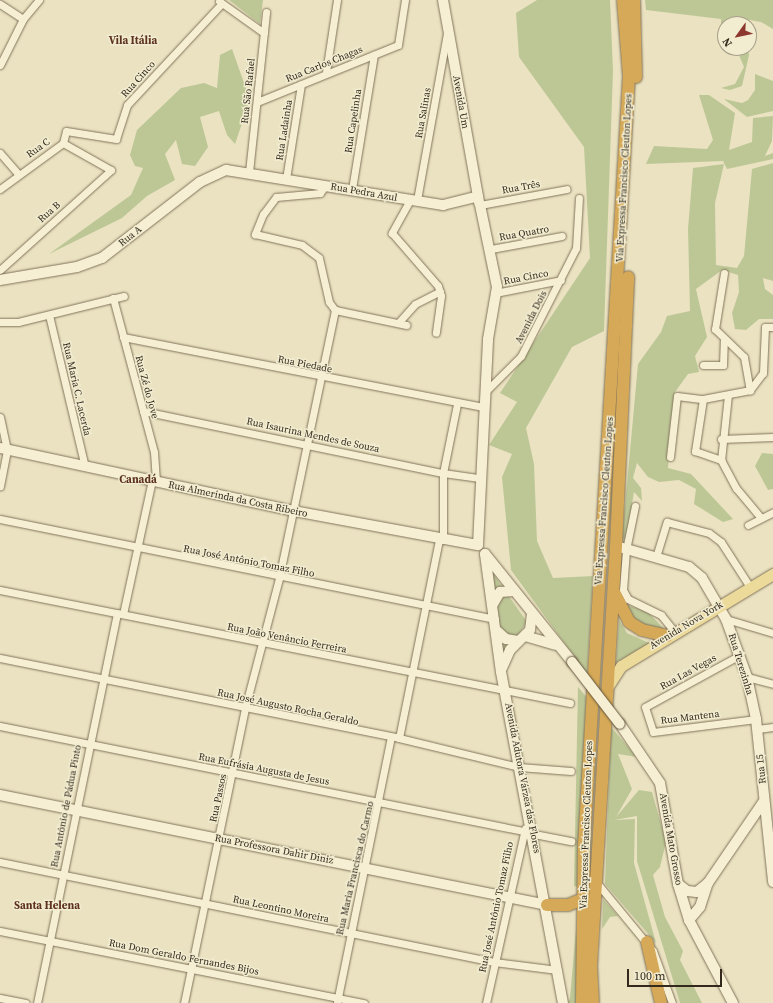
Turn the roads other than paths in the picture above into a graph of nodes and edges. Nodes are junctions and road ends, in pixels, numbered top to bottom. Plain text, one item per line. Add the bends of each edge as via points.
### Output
1 (39, 0) edge
2 (337, 0) edge
3 (405, 0) edge
4 (443, 0) edge
5 (623, 0) edge
6 (634, 0) edge
7 (220, 1) edge
8 (0, 4) edge
9 (266, 12) dead end
10 (23, 18) junction
11 (448, 28) junction
12 (264, 33) junction
13 (374, 55) junction
14 (0, 65) edge
15 (326, 72) junction
16 (301, 84) junction
17 (258, 102) junction
18 (63, 143) junction
19 (0, 153) edge
20 (111, 170) joint
21 (249, 172) junction
22 (18, 174) junction
23 (286, 179) junction
24 (326, 185) junction
25 (0, 189) edge
26 (352, 189) junction
27 (567, 189) dead end
28 (579, 198) dead end
29 (414, 200) junction
30 (479, 200) junction
31 (562, 236) dead end
32 (491, 249) junction
33 (0, 270) edge
34 (724, 273) dead end
35 (0, 280) edge
36 (560, 280) junction
37 (440, 291) junction
38 (495, 294) junction
39 (124, 296) dead end
40 (113, 298) junction
41 (335, 310) junction
42 (49, 315) junction
43 (0, 322) edge
44 (398, 323) junction
45 (406, 325) dead end
46 (773, 327) edge
47 (436, 333) dead end
48 (123, 337) junction
49 (724, 340) junction
50 (703, 365) dead end
51 (322, 378) junction
52 (750, 390) junction
53 (486, 391) junction
54 (728, 395) junction
55 (703, 399) junction
56 (458, 404) junction
57 (483, 407) junction
58 (143, 411) junction
59 (0, 417) edge
60 (773, 437) edge
61 (721, 439) junction
62 (306, 443) junction
63 (4, 449) edge
64 (670, 458) dead end
65 (721, 460) junction
66 (85, 467) junction
67 (443, 473) junction
68 (478, 478) junction
69 (154, 481) junction
70 (0, 486) edge
71 (635, 506) dead end
72 (294, 511) junction
73 (773, 512) edge
74 (761, 518) junction
75 (0, 519) edge
76 (748, 525) dead end
77 (441, 539) junction
78 (478, 545) junction
79 (136, 548) junction
80 (621, 548) junction
81 (485, 554) junction
82 (656, 557) junction
83 (279, 578) junction
84 (770, 578) edge
85 (750, 587) junction
86 (613, 589) junction
87 (0, 590) edge
88 (514, 591) junction
89 (492, 606) junction
90 (719, 606) junction
91 (427, 607) junction
92 (120, 613) junction
93 (532, 614) junction
94 (495, 619) junction
95 (726, 619) junction
96 (497, 631) junction
97 (773, 633) edge
98 (671, 634) junction
99 (522, 638) junction
100 (263, 645) junction
101 (558, 646) junction
102 (740, 655) junction
103 (0, 658) edge
104 (501, 672) junction
105 (415, 673) junction
106 (747, 677) junction
107 (102, 680) junction
108 (773, 684) edge
109 (608, 686) junction
110 (507, 693) junction
111 (570, 703) dead end
112 (645, 707) joint
113 (245, 708) junction
114 (756, 724) junction
115 (0, 726) edge
116 (773, 727) edge
117 (391, 737) junction
118 (399, 738) junction
119 (88, 744) junction
120 (519, 767) junction
121 (571, 771) dead end
122 (234, 773) junction
123 (768, 788) edge
124 (0, 795) edge
125 (380, 802) junction
126 (764, 802) junction
127 (74, 810) junction
128 (531, 817) junction
129 (523, 832) junction
130 (534, 834) junction
131 (220, 838) junction
132 (571, 841) dead end
133 (771, 846) edge
134 (0, 862) edge
135 (363, 867) junction
136 (63, 874) junction
137 (596, 879) junction
138 (773, 882) edge
139 (708, 883) junction
140 (678, 884) junction
141 (508, 896) junction
142 (583, 899) junction
143 (207, 904) junction
144 (547, 905) junction
145 (689, 920) junction
146 (0, 931) edge
147 (349, 933) junction
148 (49, 940) junction
149 (647, 942) junction
150 (494, 962) junction
151 (192, 969) junction
152 (558, 970) junction
153 (0, 998) edge
154 (337, 1001) edge
155 (26, 1003) edge
156 (37, 1003) edge
157 (184, 1003) edge
158 (364, 1003) edge
159 (486, 1003) edge
160 (563, 1003) edge
161 (582, 1003) edge
162 (593, 1003) edge
163 (661, 1003) edge
164 (672, 1003) edge
165 (733, 1003) edge

1 - 10 street
2 - 15 street
3 - 13 street, Rua Carlos Chagas via 398,45
4 - 11 street, Avenida Um
5 - 142 highway, Via Expressa Francisco Cleuton Lopes via 629,76 622,236 593,666
6 - 80 highway, Via Expressa Francisco Cleuton Lopes via 637,50
7 - 12 street
7 - 18 street, Rua Cinco via 127,105 116,140 66,131
8 - 10 street
9 - 12 street, Rua São Rafael
10 - 14 street
11 - 29 street, Rua Salinas
11 - 30 street, Avenida Um
12 - 17 street, Rua São Rafael
13 - 15 street, Rua Carlos Chagas
13 - 26 street, Rua Capelinha
15 - 16 street, Rua Carlos Chagas
16 - 17 street, Rua Carlos Chagas
16 - 23 street, Rua Ladainha
17 - 21 street, Rua São Rafael
18 - 20 street, Rua C
18 - 22 street, Rua C
19 - 22 street
20 - 33 street, Rua B
21 - 23 street, Rua Pedra Azul
21 - 35 street, Rua A via 226,170 212,173 102,258 77,267
22 - 25 street, Rua C
23 - 24 street, Rua Pedra Azul
24 - 26 street, Rua Pedra Azul
24 - 41 street via 320,193 276,197 263,214 255,234 302,245 319,258 329,302
26 - 29 street, Rua Pedra Azul
27 - 30 street, Rua Três
28 - 36 street, Avenida Dois via 577,240
29 - 30 street, Rua Pedra Azul via 443,205
29 - 37 street, Rua Salinas via 392,233
30 - 32 street
30 - 38 street
31 - 32 street, Rua Quatro
32 - 38 street
34 - 49 street via 715,329
36 - 38 street, Rua Cinco
36 - 53 street, Avenida Dois via 522,356
37 - 44 street via 415,304
37 - 47 street
38 - 53 street
39 - 40 street
40 - 42 street
40 - 48 street, Rua Zé do Jove
41 - 44 street
41 - 51 street, Rua Passos
42 - 43 street
42 - 66 street, Rua Maria C. Lacerda
44 - 45 street
46 - 52 street via 765,327 763,372
48 - 51 street, Rua Piedade
48 - 58 street, Rua Zé do Jove
49 - 50 street via 723,365
49 - 52 street via 744,357
51 - 56 street, Rua Piedade
51 - 62 street, Rua Passos
52 - 54 street
53 - 57 street
54 - 55 street
54 - 61 street
55 - 64 street via 677,396
55 - 65 street via 695,451
56 - 57 street, Rua Piedade
56 - 67 street
57 - 68 street
58 - 62 street, Rua Isaurina Mendes de Souza
58 - 69 street, Rua Zé do Jove
59 - 63 street
60 - 61 street
61 - 65 street
62 - 67 street, Rua Isaurina Mendes de Souza
62 - 72 street, Rua Passos
63 - 66 street, Rua Almerinda da Costa Ribeiro
63 - 70 street
65 - 74 street via 736,488
66 - 69 street, Rua Almerinda da Costa Ribeiro
67 - 68 street, Rua Isaurina Mendes de Souza
67 - 77 street
68 - 78 street
69 - 72 street, Rua Almerinda da Costa Ribeiro
69 - 79 street, Rua Antônio de Pádua Pinto
71 - 80 street
72 - 77 street, Rua Almerinda da Costa Ribeiro
72 - 83 street, Rua Passos
73 - 74 street
74 - 76 street
75 - 79 street, Rua José Antônio Tomaz Filho
77 - 78 street, Rua Almerinda da Costa Ribeiro
77 - 91 street
78 - 81 street
79 - 83 street, Rua José Antônio Tomaz Filho
79 - 92 street, Rua Antônio de Pádua Pinto
80 - 82 street, Rua Terezinha
80 - 86 highway, Via Expressa Francisco Cleuton Lopes
80 - 98 street via 623,590 628,600 661,615
81 - 88 street
81 - 89 street, Avenida Adutora Várzea das Flores
82 - 85 street via 667,522 709,533 721,542
82 - 90 street, Rua Terezinha via 689,567 702,578
83 - 91 street, Rua José Antônio Tomaz Filho
83 - 100 street, Rua Passos
84 - 85 main road, Avenida Nova York
85 - 90 main road, Avenida Nova York
86 - 98 highway via 629,622 642,630
86 - 109 highway, Via Expressa Francisco Cleuton Lopes
87 - 92 street, Rua João Venâncio Ferreira
88 - 89 street via 500,592
88 - 93 street
89 - 94 street, Avenida Adutora Várzea das Flores
90 - 95 street, Rua Terezinha
90 - 98 main road, Avenida Nova York
91 - 94 street, Rua José Antônio Tomaz Filho
91 - 105 street
92 - 100 street, Rua João Venâncio Ferreira
92 - 107 street, Rua Antônio de Pádua Pinto
93 - 99 street via 533,620
93 - 101 street, Avenida Mato Grosso
94 - 96 street, Avenida Adutora Várzea das Flores
95 - 97 street
95 - 102 street, Rua Terezinha
96 - 99 street via 506,638
96 - 104 street, Avenida Adutora Várzea das Flores
98 - 109 main road, Avenida Nova York via 621,666
99 - 101 street
99 - 104 street
100 - 105 street, Rua João Venâncio Ferreira
100 - 113 street, Rua Passos
101 - 140 street, Avenida Mato Grosso, bridge via 620,724 660,783
102 - 106 street, Rua Terezinha
102 - 112 street, Rua Las Vegas
103 - 107 street, Rua José Augusto Rocha Geraldo
104 - 110 street, Avenida Adutora Várzea das Flores
105 - 110 street, Rua João Venâncio Ferreira
105 - 118 street
106 - 108 street
106 - 114 street, Rua Terezinha
107 - 113 street, Rua José Augusto Rocha Geraldo
107 - 119 street, Rua Antônio de Pádua Pinto
109 - 137 highway, Via Expressa Francisco Cleuton Lopes
110 - 111 street, Rua João Venâncio Ferreira
110 - 120 street, Avenida Adutora Várzea das Flores
112 - 114 street, Rua Mantena via 653,732
113 - 117 street, Rua José Augusto Rocha Geraldo
113 - 122 street, Rua Passos
114 - 116 street
114 - 123 street, Rua 15
115 - 119 street, Rua Eufrásia Augusta de Jesus
117 - 118 street, Rua José Augusto Rocha Geraldo
117 - 125 street, Rua Maria Francisca do Carmo
118 - 120 street, Rua José Augusto Rocha Geraldo
119 - 122 street, Rua Eufrásia Augusta de Jesus
119 - 127 street, Rua Antônio de Pádua Pinto
120 - 121 street, Rua José Augusto Rocha Geraldo
120 - 128 street, Avenida Adutora Várzea das Flores
122 - 125 street, Rua Eufrásia Augusta de Jesus
122 - 131 street, Rua Passos
123 - 126 street, Rua 15
124 - 127 street, Rua Professora Dahir Diniz
125 - 129 street, Rua Eufrásia Augusta de Jesus
125 - 135 street, Rua Maria Francisca do Carmo
126 - 133 street, Rua 15
126 - 139 street
127 - 131 street, Rua Professora Dahir Diniz
127 - 136 street, Rua Antônio de Pádua Pinto
128 - 129 street, Rua José Antônio Tomaz Filho
128 - 130 street, Avenida Adutora Várzea das Flores
129 - 141 street, Rua José Antônio Tomaz Filho
130 - 132 street
130 - 144 street, Avenida Adutora Várzea das Flores
131 - 135 street, Rua Professora Dahir Diniz
131 - 143 street, Rua Passos
133 - 138 street, Rua 15
134 - 136 street, Rua Leontino Moreira
135 - 141 street, Rua Professora Dahir Diniz
135 - 147 street, Rua Maria Francisca do Carmo
136 - 143 street, Rua Leontino Moreira
136 - 148 street, Rua Antônio de Pádua Pinto
137 - 149 street via 602,892
137 - 162 highway, Via Expressa Francisco Cleuton Lopes via 591,967
139 - 140 street via 697,892 687,891
139 - 145 street via 700,908
140 - 145 street, Avenida Mato Grosso
141 - 144 street, Rua Professora Dahir Diniz
141 - 150 street, Rua José Antônio Tomaz Filho
142 - 144 highway via 568,905
142 - 161 highway, Via Expressa Francisco Cleuton Lopes
143 - 147 street, Rua Leontino Moreira
143 - 151 street, Rua Passos
144 - 152 street, Avenida Adutora Várzea das Flores
145 - 165 street, Avenida Mato Grosso
146 - 148 street, Rua Dom Geraldo Fernandes Bijos
147 - 150 street, Rua Leontino Moreira
147 - 154 street, Rua Maria Francisca do Carmo
148 - 151 street, Rua Dom Geraldo Fernandes Bijos
148 - 156 street, Rua Antônio de Pádua Pinto
149 - 163 highway
149 - 164 street via 658,960
150 - 152 street, Rua Leontino Moreira
150 - 159 street, Rua José Antônio Tomaz Filho
151 - 154 street, Rua Dom Geraldo Fernandes Bijos
151 - 157 street, Rua Passos
152 - 160 street, Avenida Adutora Várzea das Flores
153 - 155 street
154 - 158 street, Rua Dom Geraldo Fernandes Bijos

